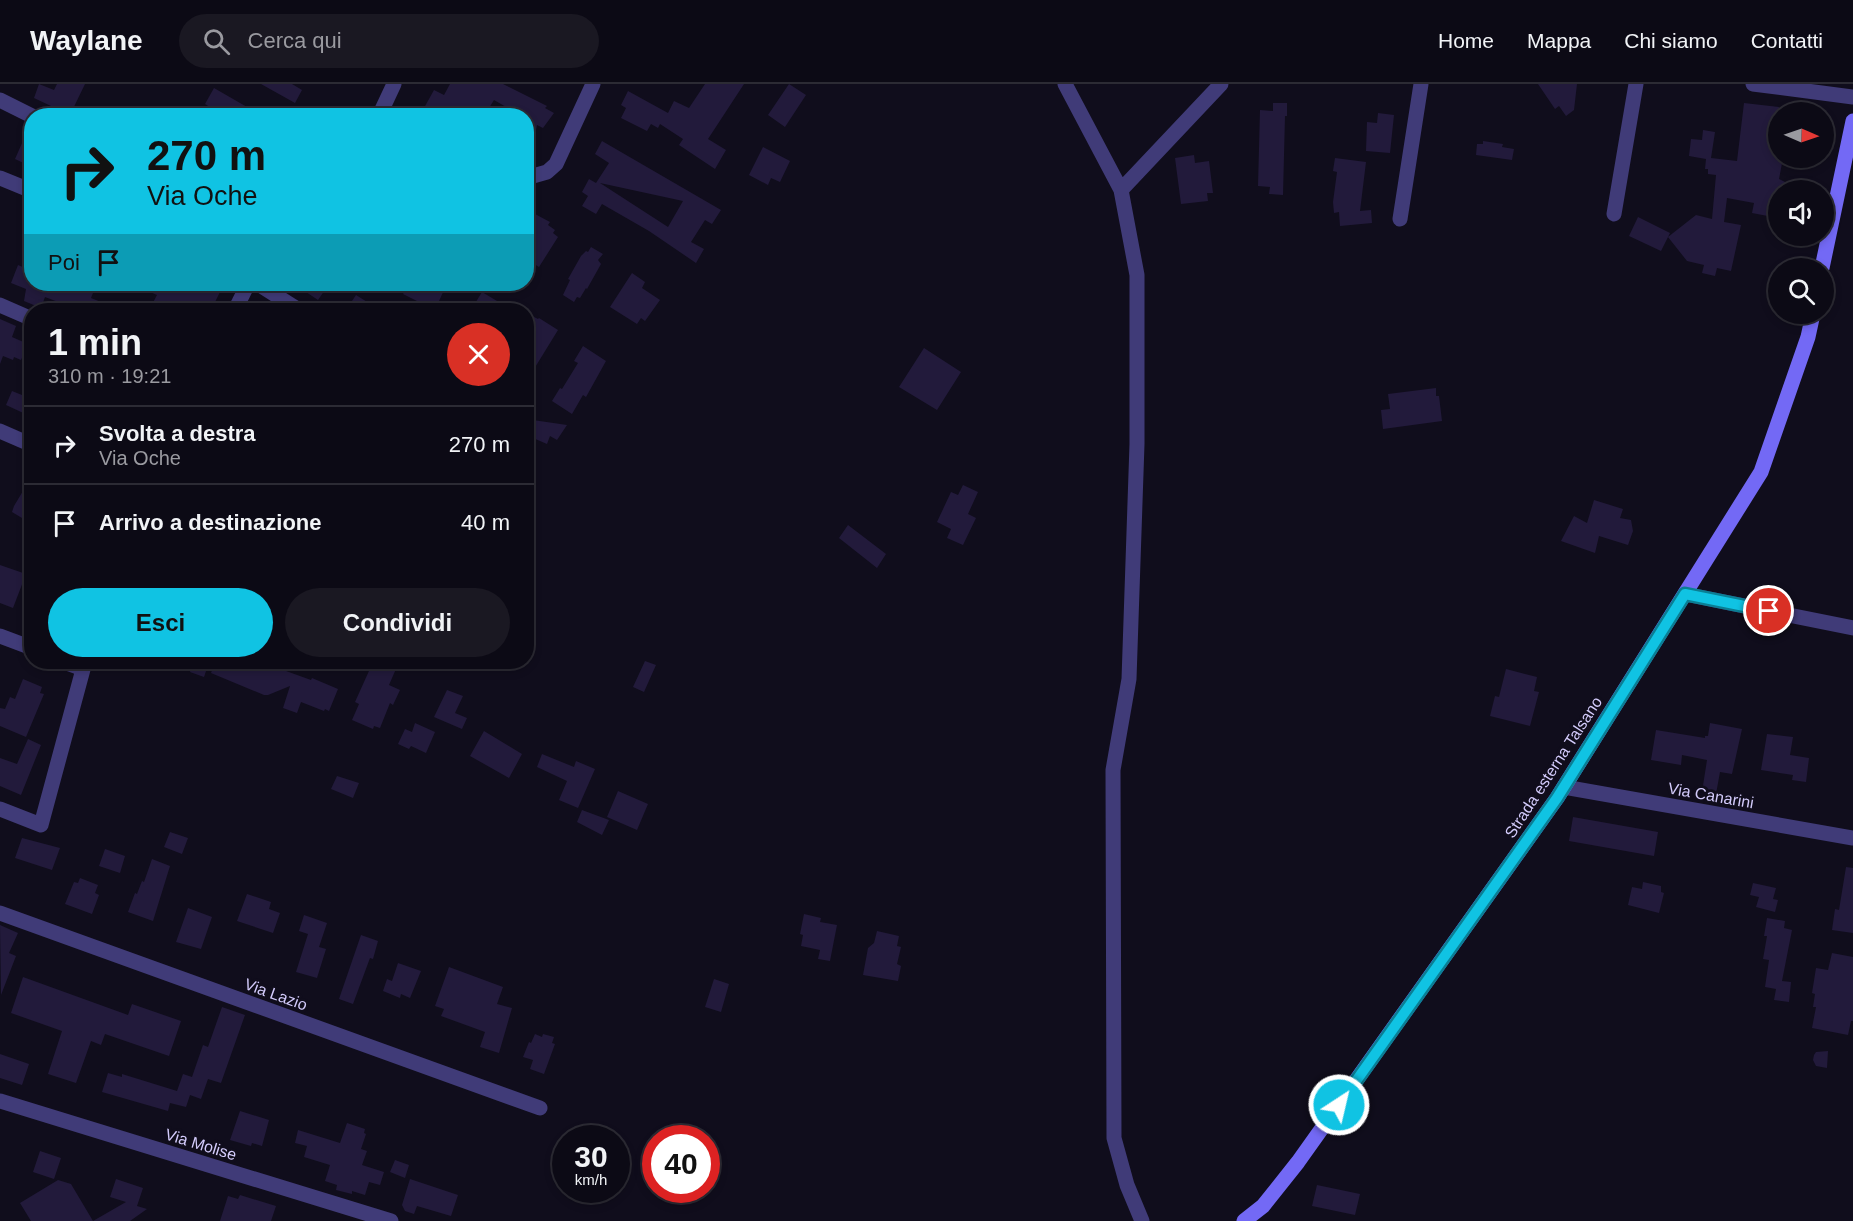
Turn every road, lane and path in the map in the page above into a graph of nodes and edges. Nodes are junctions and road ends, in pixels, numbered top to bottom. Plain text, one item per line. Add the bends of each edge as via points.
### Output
1 (394, 84) edge
2 (593, 84) edge
3 (1065, 84) edge
4 (1221, 84) edge
5 (1421, 84) edge
6 (1636, 84) edge
7 (1753, 84) edge
8 (1853, 97) edge
9 (0, 100) edge
10 (383, 108) edge
11 (24, 112) edge
12 (1853, 121) edge
13 (534, 176) edge
14 (0, 178) edge
15 (24, 188) edge
16 (1121, 190) junction
17 (1614, 214) dead end
18 (1400, 219) dead end
19 (1824, 258) edge
20 (269, 291) edge
21 (288, 303) edge
22 (0, 305) edge
23 (24, 316) edge
24 (1811, 324) edge
25 (0, 432) edge
26 (24, 442) edge
27 (1685, 594) junction
28 (1853, 628) edge
29 (0, 636) edge
30 (24, 645) edge
31 (83, 669) edge
32 (1564, 787) junction
33 (0, 809) edge
34 (1853, 837) edge
35 (0, 914) edge
36 (0, 1101) edge
37 (540, 1108) dead end
38 (1263, 1206) junction
39 (1139, 1217) edge
40 (391, 1221) edge
41 (1244, 1221) edge
42 (1257, 1221) edge

1 - 10 street
2 - 13 street via 556,164
3 - 16 street
4 - 16 street
5 - 18 street
6 - 17 street
7 - 8 street
9 - 11 street
12 - 19 street
14 - 15 street
16 - 39 street via 1137,275 1137,444 1129,679 1113,770 1114,1138
20 - 21 street
22 - 23 street
24 - 27 street, Strada esterna Talsano via 1761,472
25 - 26 street
27 - 28 street
27 - 32 street, Strada esterna Talsano
29 - 30 street
31 - 33 street via 41,825
32 - 34 street, Via Canarini
32 - 38 street, Strada esterna Talsano via 1305,1153
35 - 37 street, Via Lazio
36 - 40 street, Via Molise
38 - 41 street, Strada esterna Talsano
38 - 42 street, Strada esterna Talsano

